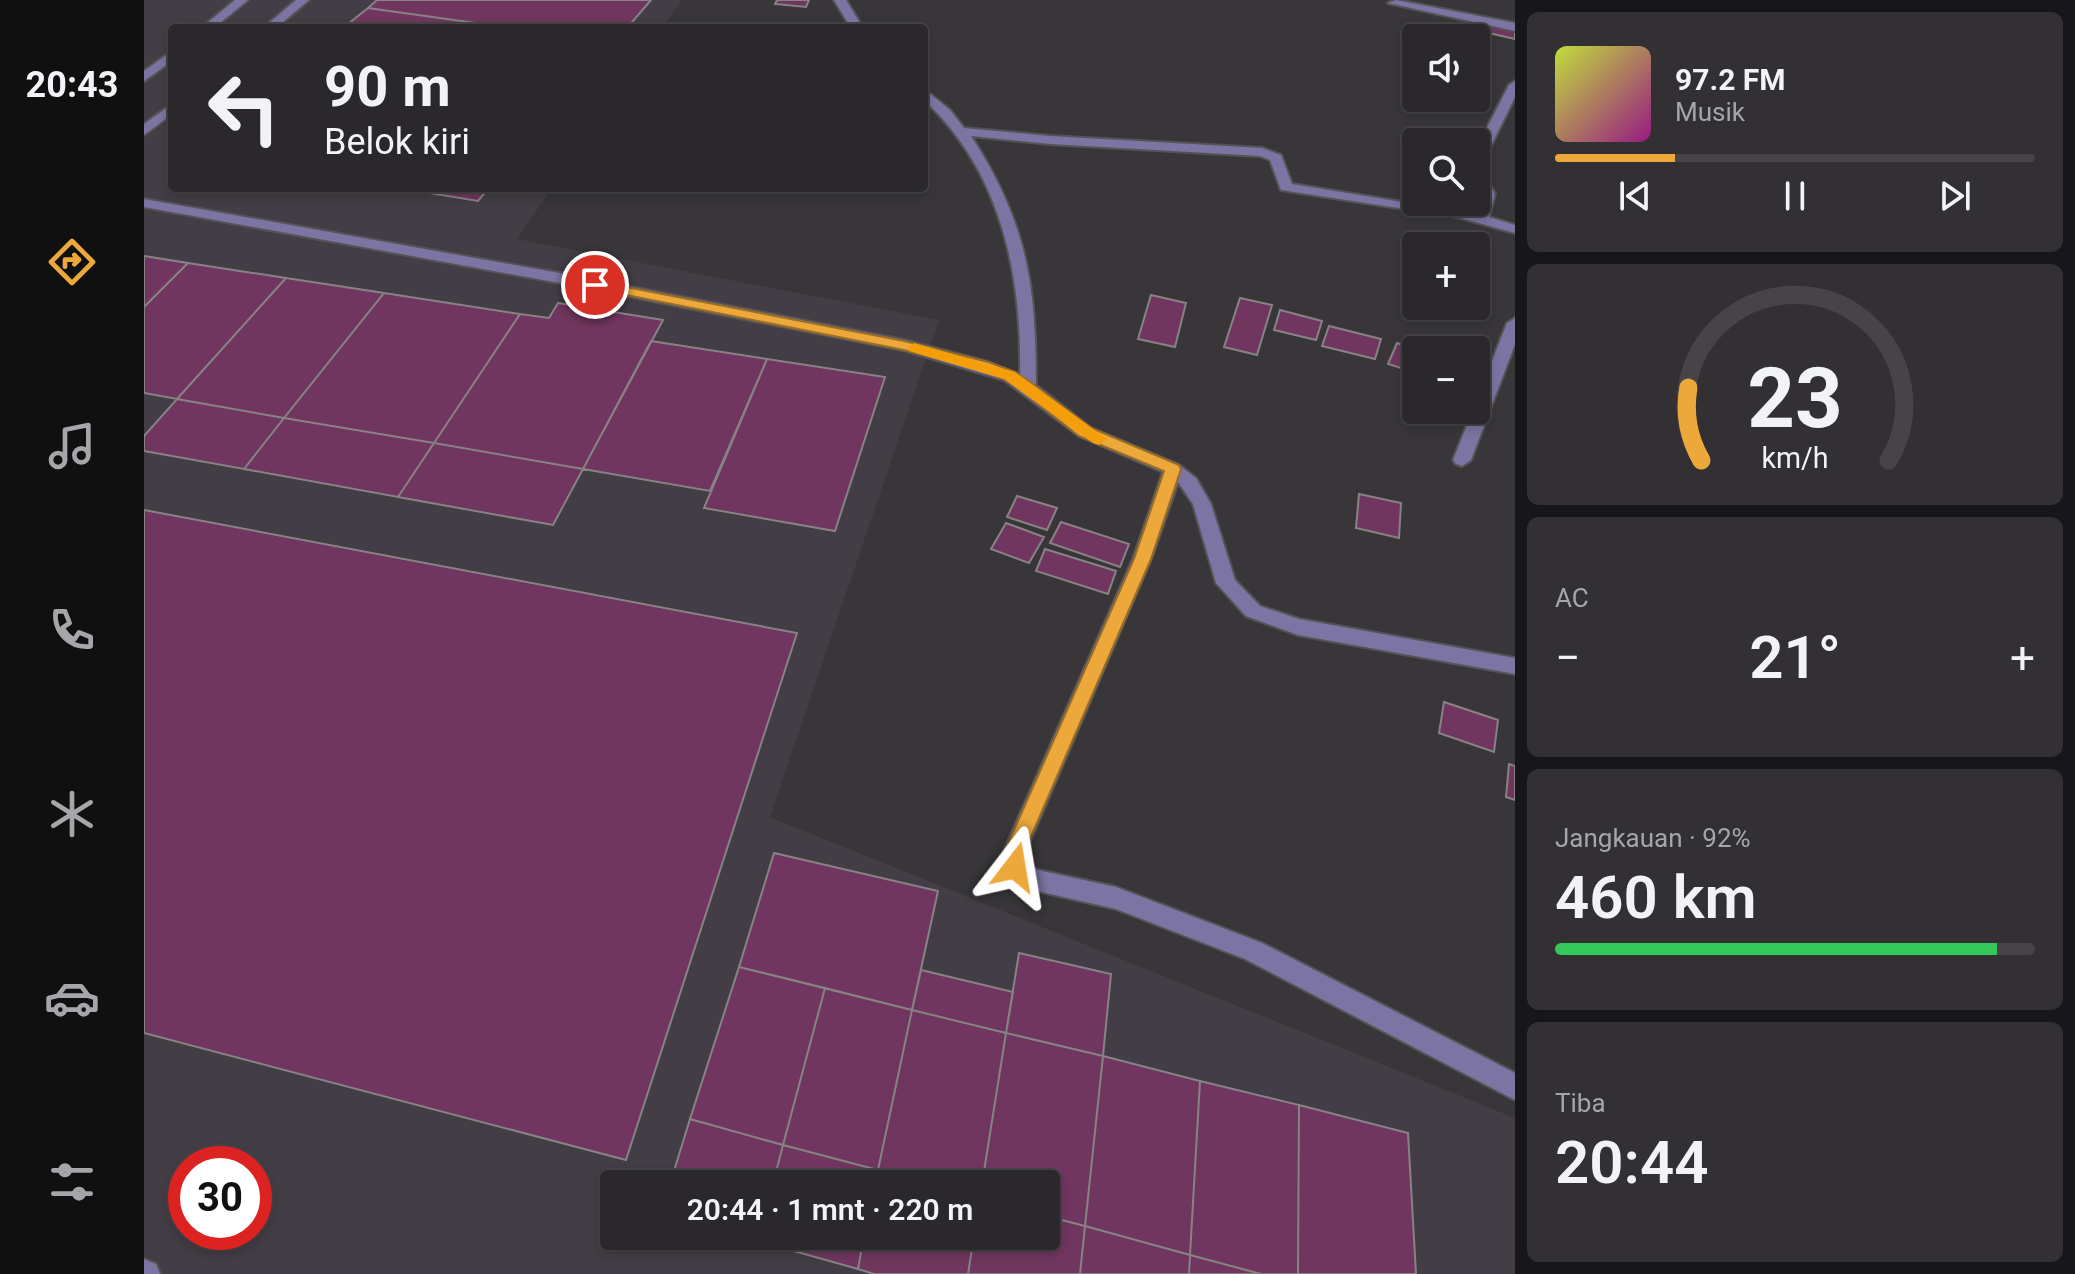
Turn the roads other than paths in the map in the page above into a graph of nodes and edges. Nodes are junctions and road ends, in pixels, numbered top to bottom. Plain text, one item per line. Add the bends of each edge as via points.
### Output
1 (242, 0) edge
2 (303, 0) edge
3 (840, 0) edge
4 (1394, 3) dead end
5 (212, 24) edge
6 (274, 24) edge
7 (855, 24) edge
8 (1515, 27) edge
9 (168, 58) edge
10 (144, 77) edge
11 (1515, 85) edge
12 (928, 96) edge
13 (168, 111) edge
14 (144, 131) edge
15 (960, 131) junction
16 (1490, 134) edge
17 (144, 203) edge
18 (1482, 218) joint
19 (1515, 229) edge
20 (1515, 323) edge
21 (1028, 387) junction
22 (1462, 460) dead end
23 (1173, 469) junction
24 (1515, 666) edge
25 (1515, 1087) edge

1 - 5 street
2 - 6 street
3 - 7 street
4 - 8 street
9 - 10 street
11 - 16 street
12 - 15 street
13 - 14 street
15 - 18 street via 1262,152 1276,158 1286,187
15 - 21 street via 976,153 1017,251 1028,312
17 - 21 street via 904,345 982,366
18 - 19 street
20 - 22 street
21 - 23 street via 1085,432
23 - 24 street via 1190,482 1202,504 1226,583 1253,611 1298,627
23 - 25 street via 1142,559 1016,848 1015,867 1032,880 1116,898 1253,951

